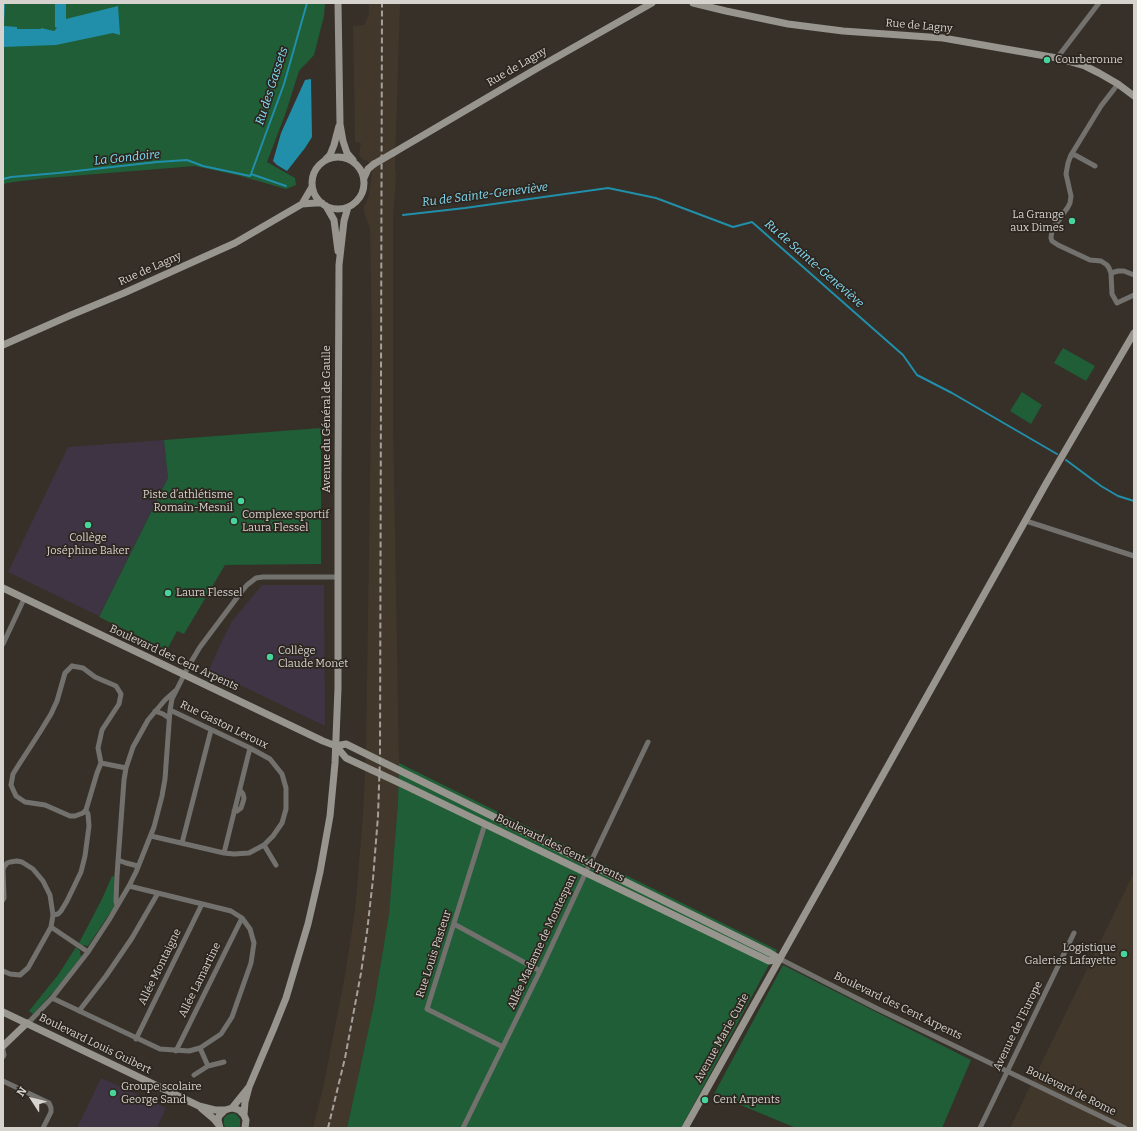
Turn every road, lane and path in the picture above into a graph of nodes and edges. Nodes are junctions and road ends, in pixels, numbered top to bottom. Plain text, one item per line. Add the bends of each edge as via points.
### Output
1 (338, 3) edge
2 (652, 3) edge
3 (693, 3) edge
4 (1099, 3) edge
5 (1057, 58) junction
6 (1118, 84) junction
7 (1134, 96) edge
8 (340, 124) junction
9 (1071, 155) junction
10 (325, 160) junction
11 (355, 162) junction
12 (374, 164) junction
13 (1095, 166) dead end
14 (364, 178) junction
15 (312, 187) junction
16 (302, 204) junction
17 (324, 205) junction
18 (348, 207) junction
19 (339, 266) junction
20 (1111, 273) junction
21 (1134, 275) edge
22 (1134, 295) edge
23 (1134, 333) edge
24 (3, 345) edge
25 (1026, 520) junction
26 (1134, 556) edge
27 (338, 576) junction
28 (3, 588) edge
29 (24, 599) junction
30 (3, 644) edge
31 (184, 675) junction
32 (176, 690) junction
33 (170, 710) junction
34 (155, 711) junction
35 (169, 718) junction
36 (210, 730) junction
37 (648, 742) dead end
38 (336, 746) junction
39 (250, 748) junction
40 (101, 763) junction
41 (126, 768) junction
42 (86, 810) junction
43 (485, 824) junction
44 (151, 836) junction
45 (182, 843) junction
46 (264, 845) junction
47 (224, 853) junction
48 (118, 860) junction
49 (590, 864) junction
50 (276, 865) dead end
51 (138, 866) junction
52 (586, 872) junction
53 (129, 886) junction
54 (158, 893) junction
55 (3, 900) edge
56 (202, 904) junction
57 (117, 906) junction
58 (53, 915) junction
59 (242, 918) junction
60 (454, 924) junction
61 (51, 927) junction
62 (1074, 933) dead end
63 (88, 952) junction
64 (780, 959) junction
65 (3, 971) edge
66 (540, 971) junction
67 (52, 998) junction
68 (79, 1011) junction
69 (3, 1012) edge
70 (27, 1023) junction
71 (136, 1038) junction
72 (3, 1046) edge
73 (502, 1047) junction
74 (200, 1048) junction
75 (3, 1050) edge
76 (176, 1051) junction
77 (3, 1057) edge
78 (224, 1062) dead end
79 (208, 1066) junction
80 (1008, 1071) junction
81 (194, 1075) dead end
82 (3, 1081) edge
83 (249, 1087) junction
84 (200, 1106) junction
85 (228, 1109) junction
86 (244, 1115) junction
87 (219, 1126) edge
88 (43, 1128) edge
89 (245, 1128) edge
90 (463, 1128) edge
91 (685, 1128) edge
92 (980, 1128) edge
93 (1125, 1128) edge

1 - 8 main road
2 - 12 main road, Rue de Lagny, bridge
3 - 5 main road, Rue de Lagny via 788,24 843,31 943,38
4 - 5 street
5 - 6 main road, Rue de Lagny via 1085,66
6 - 7 main road, Rue de Lagny
6 - 9 street via 1101,106
8 - 10 main road via 334,146
8 - 11 main road via 347,153
9 - 13 street
9 - 20 street via 1066,174 1070,203 1052,230 1051,239 1090,260 1105,263
10 - 11 main road via 340,156
10 - 15 main road via 314,172
11 - 12 main road
11 - 14 main road via 362,170
12 - 14 main road
14 - 18 main road via 361,196
15 - 16 main road, Rue de Lagny
15 - 17 main road via 317,199
16 - 17 main road, Rue de Lagny
16 - 24 main road, Rue de Lagny via 235,243
17 - 18 main road via 337,209
17 - 19 main road, Avenue du Général de Gaulle via 334,220
18 - 19 main road, Avenue du Général de Gaulle
19 - 27 main road, Avenue du Général de Gaulle
20 - 21 street via 1124,271
20 - 22 street via 1112,294 1117,303
23 - 25 main road, Avenue Marie Curie
25 - 26 street
25 - 64 main road, Avenue Marie Curie
27 - 31 street via 256,578 242,591 200,647
27 - 38 main road, Avenue du Général de Gaulle
28 - 29 main road, Boulevard des Cent Arpents
29 - 30 street
29 - 31 main road, Boulevard des Cent Arpents
31 - 32 street
31 - 38 main road, Boulevard des Cent Arpents
32 - 33 street
32 - 34 street
33 - 35 street
33 - 36 street, Rue Gaston Leroux
34 - 35 street
34 - 41 street via 137,737
35 - 44 street via 166,779
36 - 39 street, Rue Gaston Leroux
36 - 45 street
37 - 49 street, Allée Madame de Montespan
38 - 43 main road, Boulevard des Cent Arpents via 346,758
38 - 49 main road, Boulevard des Cent Arpents via 346,744
38 - 83 main road, Avenue du Général de Gaulle via 328,823 308,924 286,998
39 - 46 street, Rue Gaston Leroux via 270,759 282,774 286,788 286,809 282,823
39 - 47 street
40 - 41 street
40 - 42 street via 96,772
40 - 42 street via 98,748 102,730 119,704 121,694 116,686 95,677 83,668 72,666 65,672 51,714 13,774 12,785 16,796 25,802 45,805 70,816
41 - 48 street
42 - 58 street via 89,826 81,872 61,912
43 - 52 main road, Boulevard des Cent Arpents
43 - 60 street, Rue Louis Pasteur
44 - 45 street, Rue Gaston Leroux
44 - 51 street
45 - 47 street, Rue Gaston Leroux
46 - 47 street, Rue Gaston Leroux via 249,853
46 - 50 street
48 - 51 street
48 - 57 street
49 - 52 street, Allée Madame de Montespan
49 - 64 main road, Boulevard des Cent Arpents
51 - 53 street
52 - 64 main road, Boulevard des Cent Arpents via 769,961
52 - 66 street, Allée Madame de Montespan
53 - 54 street
53 - 57 street
54 - 56 street
54 - 68 street via 132,938
55 - 58 street via 4,867 10,862 22,862 33,869 43,881 50,895
56 - 59 street via 231,911
56 - 71 street, Allée Montaigne
57 - 63 street
58 - 61 street
59 - 74 street via 250,930 254,943 250,963 232,1017 221,1034
59 - 76 street, Allée Lamartine
60 - 66 street
60 - 73 street, Rue Louis Pasteur via 427,1010
61 - 63 street
61 - 65 street via 28,968 20,975
62 - 80 street, Avenue de l'Europe
63 - 67 street
64 - 80 street, Boulevard des Cent Arpents
64 - 91 main road, Avenue Marie Curie
66 - 73 street, Allée Madame de Montespan
67 - 68 street
67 - 70 street
68 - 71 street
69 - 70 main road, Boulevard Louis Guibert
70 - 72 main road
70 - 84 main road, Boulevard Louis Guibert
71 - 76 street via 160,1049
73 - 90 street, Allée Madame de Montespan
74 - 76 street
74 - 79 street
75 - 77 street
78 - 79 street
79 - 81 street
80 - 92 street, Avenue de l'Europe
80 - 93 street, Boulevard de Rome
82 - 88 street via 49,1103 51,1112
83 - 85 main road, Avenue du Général de Gaulle
83 - 86 main road, Avenue du Général de Gaulle
84 - 85 main road, Boulevard Louis Guibert via 215,1110
84 - 87 main road, Boulevard Louis Guibert
85 - 86 main road via 239,1110
85 - 87 main road, Avenue du Général de Gaulle via 219,1116
86 - 89 main road, Avenue du Général de Gaulle

